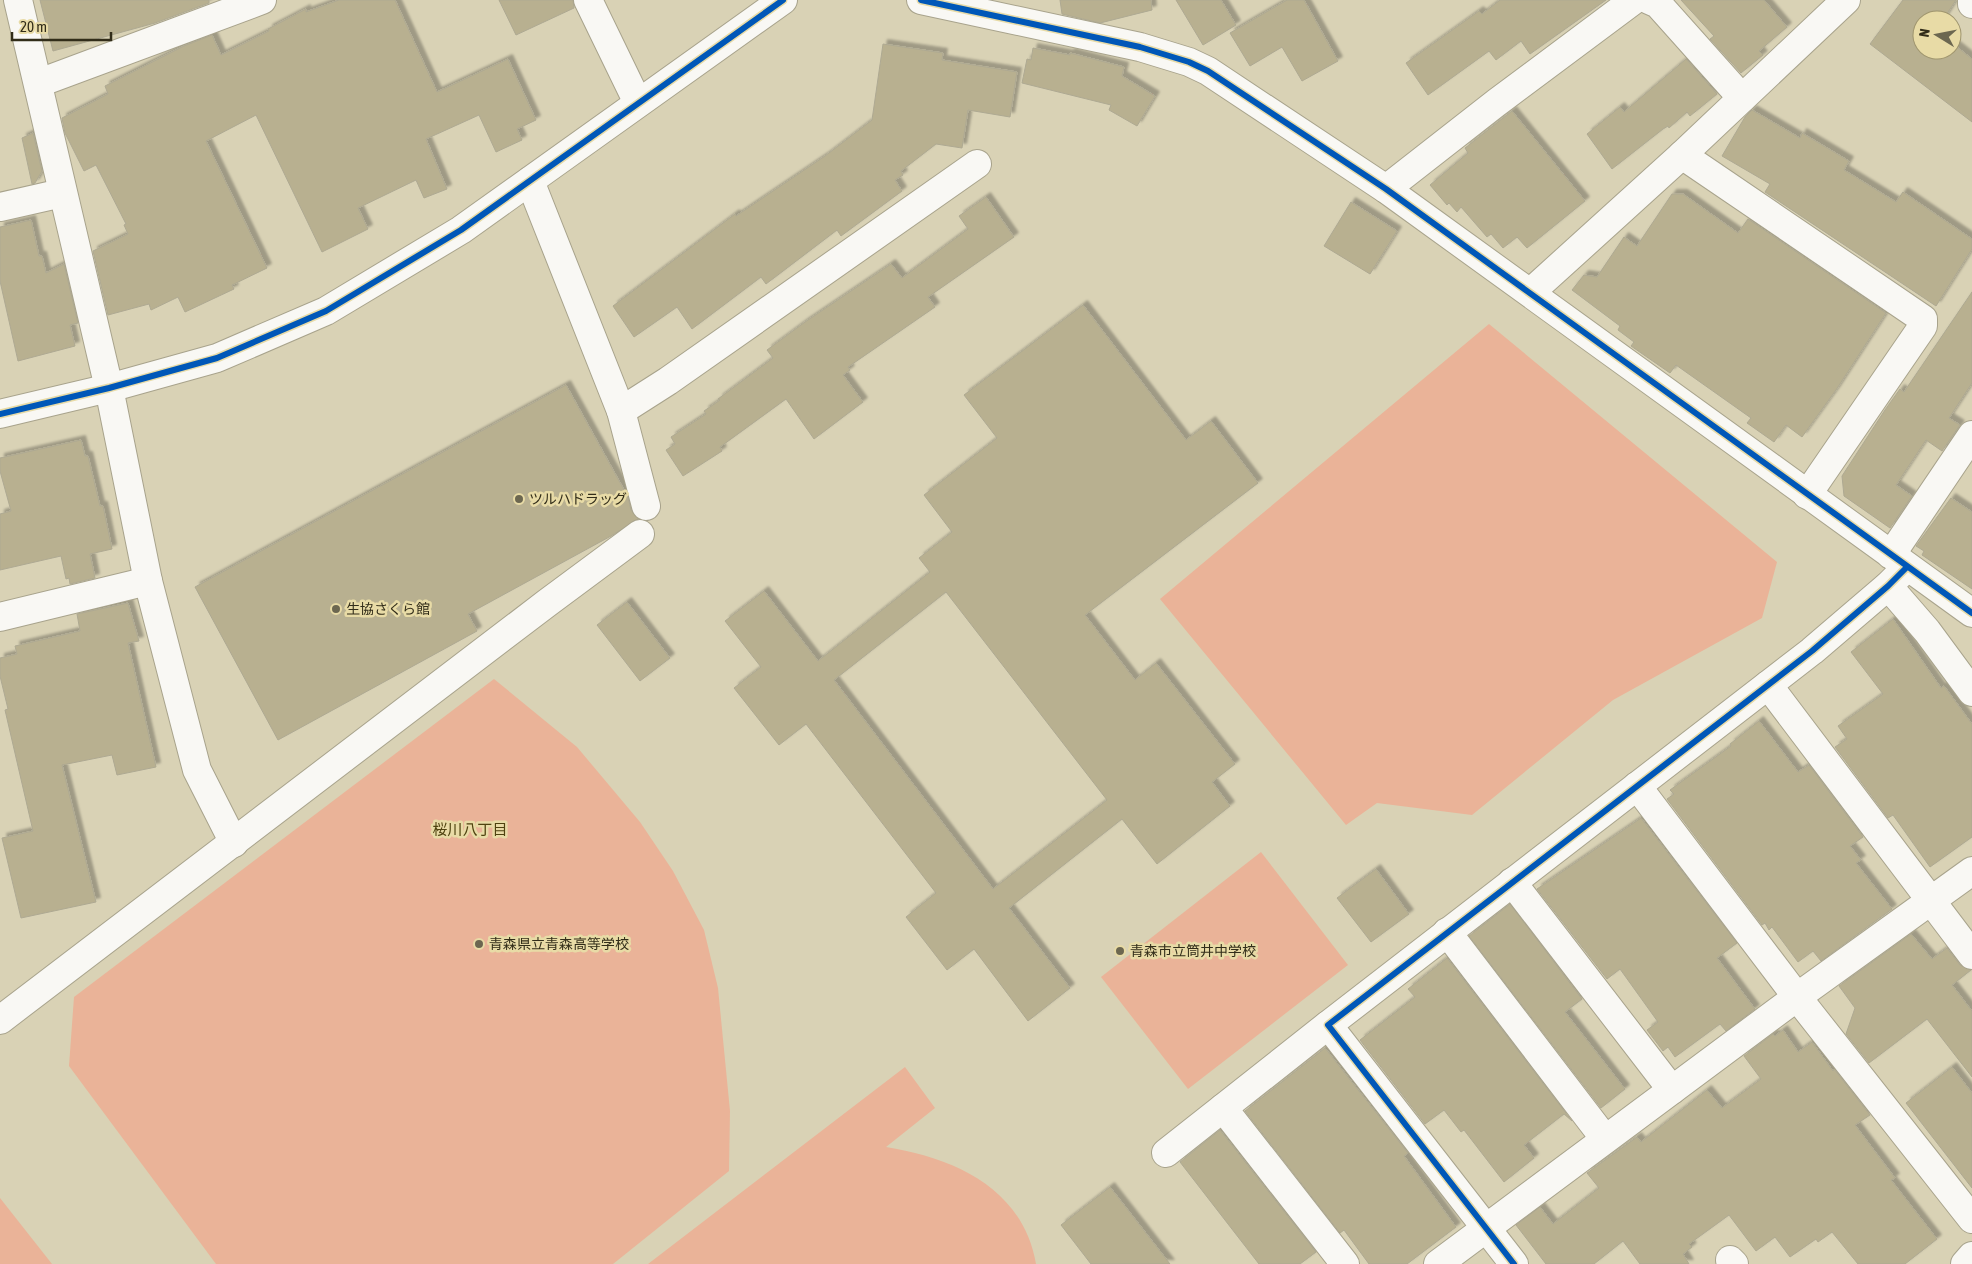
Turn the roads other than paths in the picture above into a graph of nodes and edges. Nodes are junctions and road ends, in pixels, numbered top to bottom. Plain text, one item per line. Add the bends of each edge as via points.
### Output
1 (18, 0) edge
2 (262, 0) edge
3 (588, 0) edge
4 (783, 0) edge
5 (921, 0) edge
6 (1634, 0) edge
7 (1649, 0) edge
8 (1846, 0) edge
9 (1972, 0) edge
10 (1972, 4) edge
11 (39, 83) junction
12 (1742, 98) junction
13 (638, 103) junction
14 (1682, 155) junction
15 (977, 164) dead end
16 (530, 181) junction
17 (1386, 189) junction
18 (62, 192) junction
19 (0, 207) edge
20 (1531, 292) junction
21 (109, 388) junction
22 (621, 411) junction
23 (0, 414) edge
24 (1972, 435) edge
25 (1807, 495) junction
26 (646, 506) dead end
27 (640, 534) dead end
28 (1895, 569) junction
29 (148, 581) junction
30 (1972, 613) edge
31 (0, 617) edge
32 (1768, 685) junction
33 (1972, 692) edge
34 (1637, 786) junction
35 (234, 843) junction
36 (1972, 871) edge
37 (1512, 882) junction
38 (1929, 902) junction
39 (1447, 932) junction
40 (1972, 955) edge
41 (1797, 997) junction
42 (0, 1020) edge
43 (1328, 1025) junction
44 (1672, 1090) junction
45 (1223, 1108) junction
46 (1605, 1139) junction
47 (1166, 1152) dead end
48 (1972, 1219) edge
49 (1486, 1228) junction
50 (1972, 1256) edge
51 (1345, 1264) edge
52 (1438, 1264) edge
53 (1514, 1264) edge
54 (1965, 1264) edge

1 - 11 street
2 - 11 street
3 - 13 street
4 - 13 street
5 - 17 street via 1140,47 1189,62 1208,71
6 - 17 street
7 - 12 street via 1658,4
8 - 12 street
9 - 10 street
11 - 18 street
12 - 14 street
13 - 16 street
14 - 20 street
14 - 25 street via 1923,319 1923,326
15 - 22 street
16 - 21 street via 461,230 326,311 217,358
16 - 22 street
17 - 20 street
18 - 19 street
18 - 21 street
20 - 25 street
21 - 23 street
21 - 29 street
22 - 26 street
24 - 28 street
25 - 28 street
27 - 35 street
28 - 30 street
28 - 32 street via 1812,651
28 - 33 street via 1926,631
29 - 31 street
29 - 35 street via 196,770
32 - 34 street
32 - 38 street
34 - 37 street
34 - 41 street
35 - 42 street
36 - 38 street
37 - 39 street
37 - 44 street
38 - 40 street
38 - 41 street
39 - 43 street
39 - 46 street
41 - 44 street
41 - 48 street
43 - 45 street
43 - 49 street
44 - 46 street
45 - 47 street
45 - 51 street
46 - 49 street
49 - 52 street
49 - 53 street
50 - 54 street

